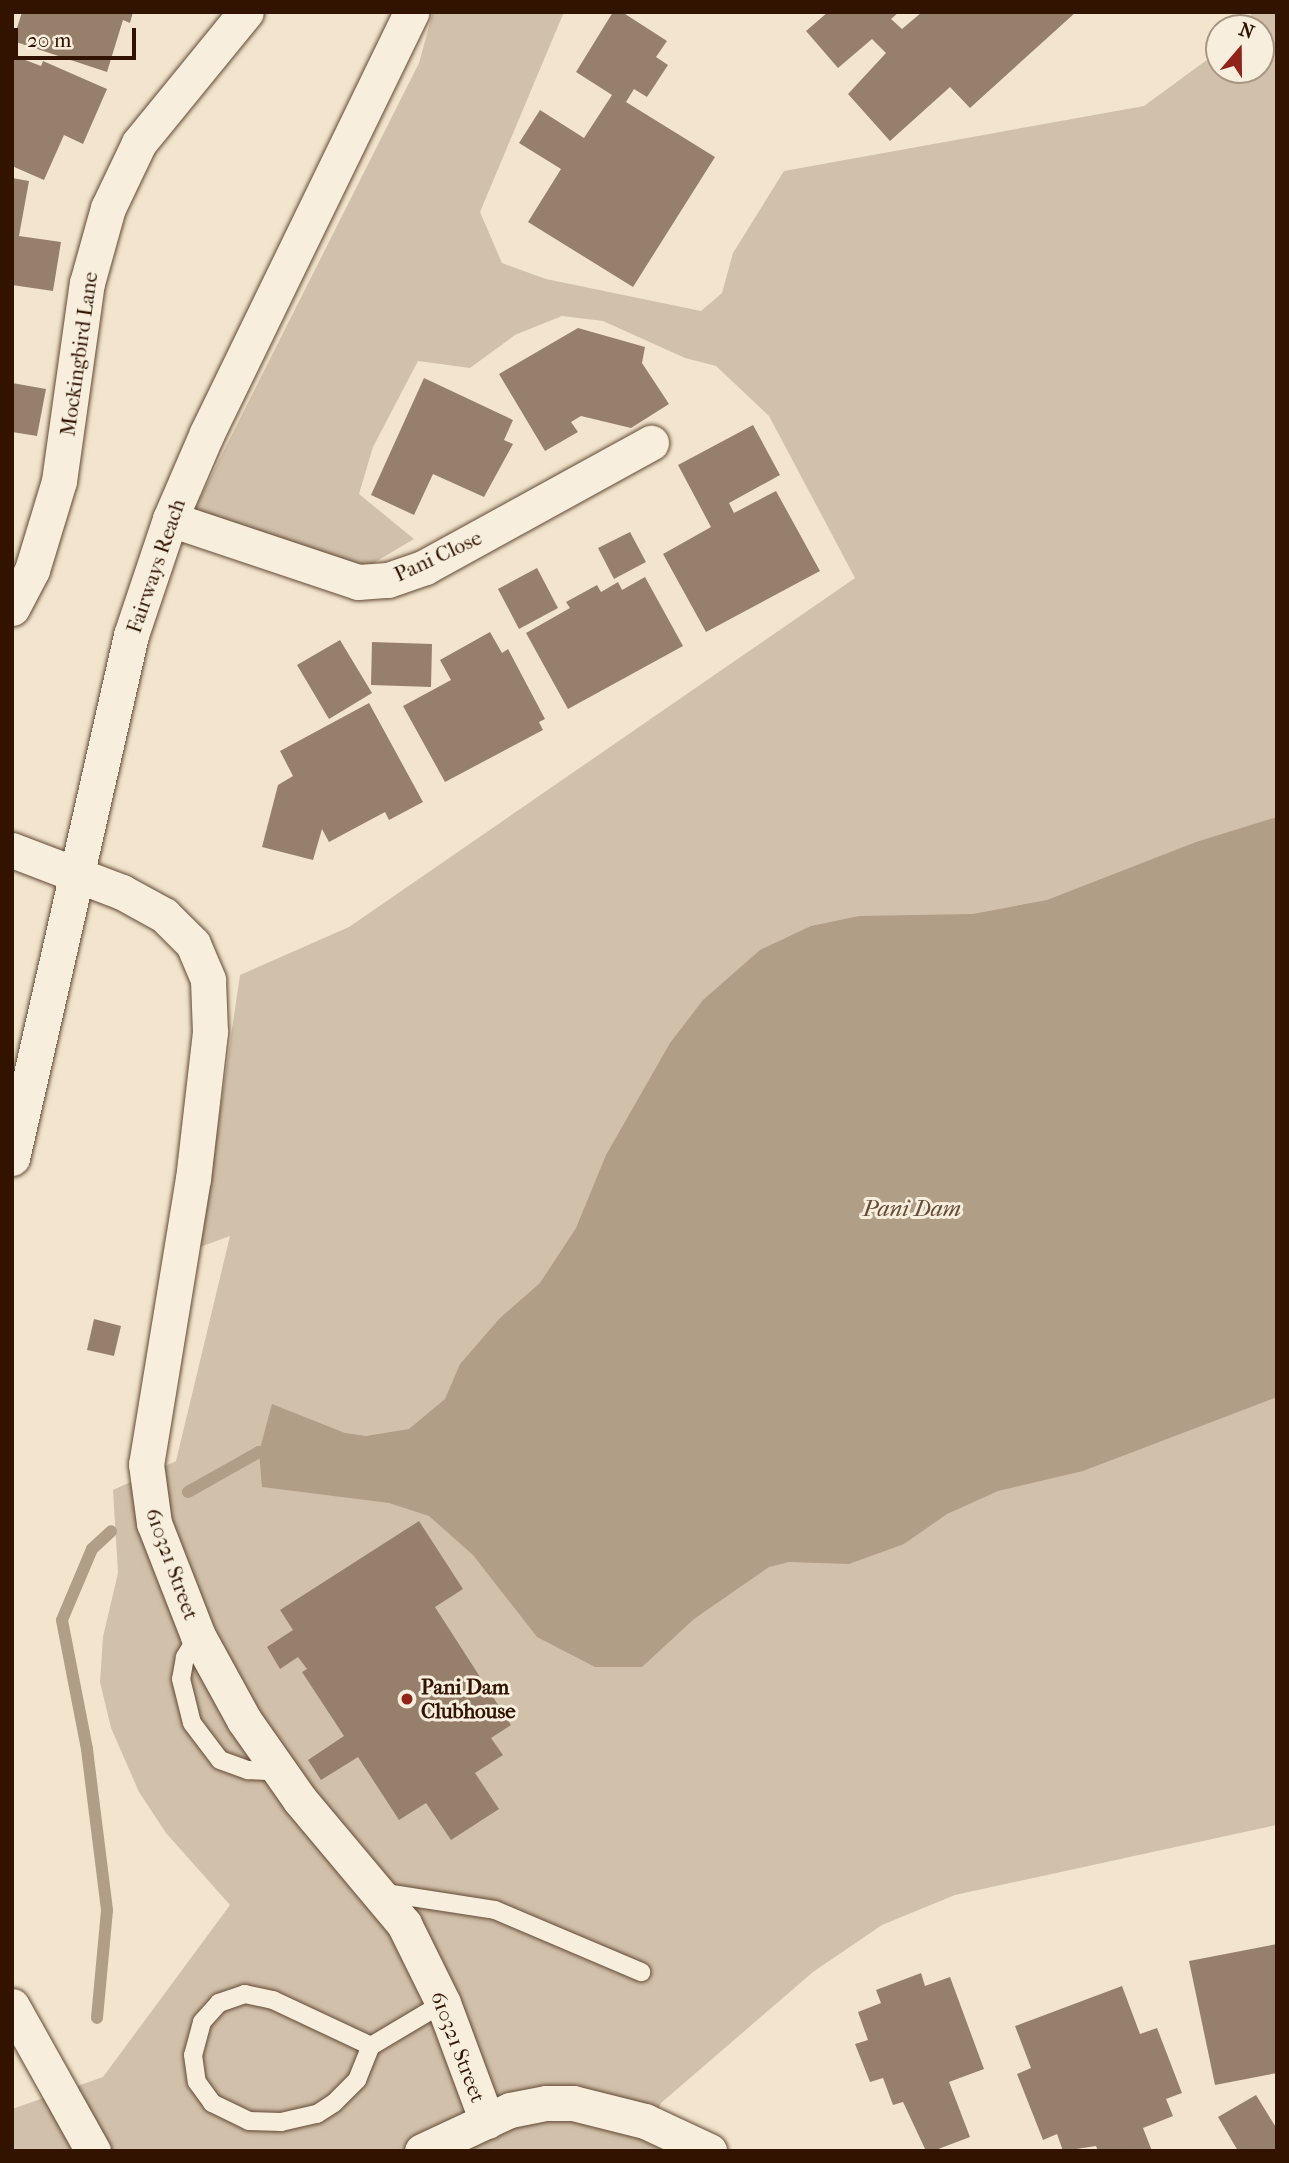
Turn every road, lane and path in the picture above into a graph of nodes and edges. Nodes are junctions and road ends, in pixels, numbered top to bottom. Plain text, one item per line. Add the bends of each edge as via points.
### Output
1 (246, 12) edge
2 (411, 12) edge
3 (650, 443) dead end
4 (170, 519) junction
5 (12, 608) edge
6 (12, 850) edge
7 (74, 872) junction
8 (12, 1158) edge
9 (198, 1636) junction
10 (281, 1772) junction
11 (378, 1892) junction
12 (641, 1972) dead end
13 (443, 2003) junction
14 (13, 2009) edge
15 (371, 2046) junction
16 (487, 2121) junction
17 (93, 2151) edge
18 (422, 2151) edge
19 (709, 2151) edge

1 - 5 street, Mockingbird Lane via 139,143 108,208 87,283 59,481 32,570
2 - 4 street, Fairways Reach via 207,433
3 - 4 street, Pani Close via 425,567 388,580 358,582
4 - 7 street, Fairways Reach via 131,635
6 - 7 street, 610321 Street
7 - 8 street, Fairways Reach
7 - 9 street, 610321 Street via 164,915 193,944 208,980 210,1032 193,1178 146,1464 154,1523
9 - 10 street, 610321 Street via 244,1720
9 - 10 lane via 185,1657 181,1679 192,1723 220,1760 248,1770
10 - 11 street, 610321 Street
11 - 12 lane via 495,1910
11 - 13 street, 610321 Street via 404,1924
13 - 15 lane
13 - 16 street, 610321 Street
14 - 17 street
15 - 15 lane via 273,2000 245,1994 219,2003 202,2022 192,2055 198,2082 212,2103 249,2122 281,2122 317,2114 334,2103 357,2080
16 - 18 street
16 - 19 street via 510,2110 573,2104 645,2121

